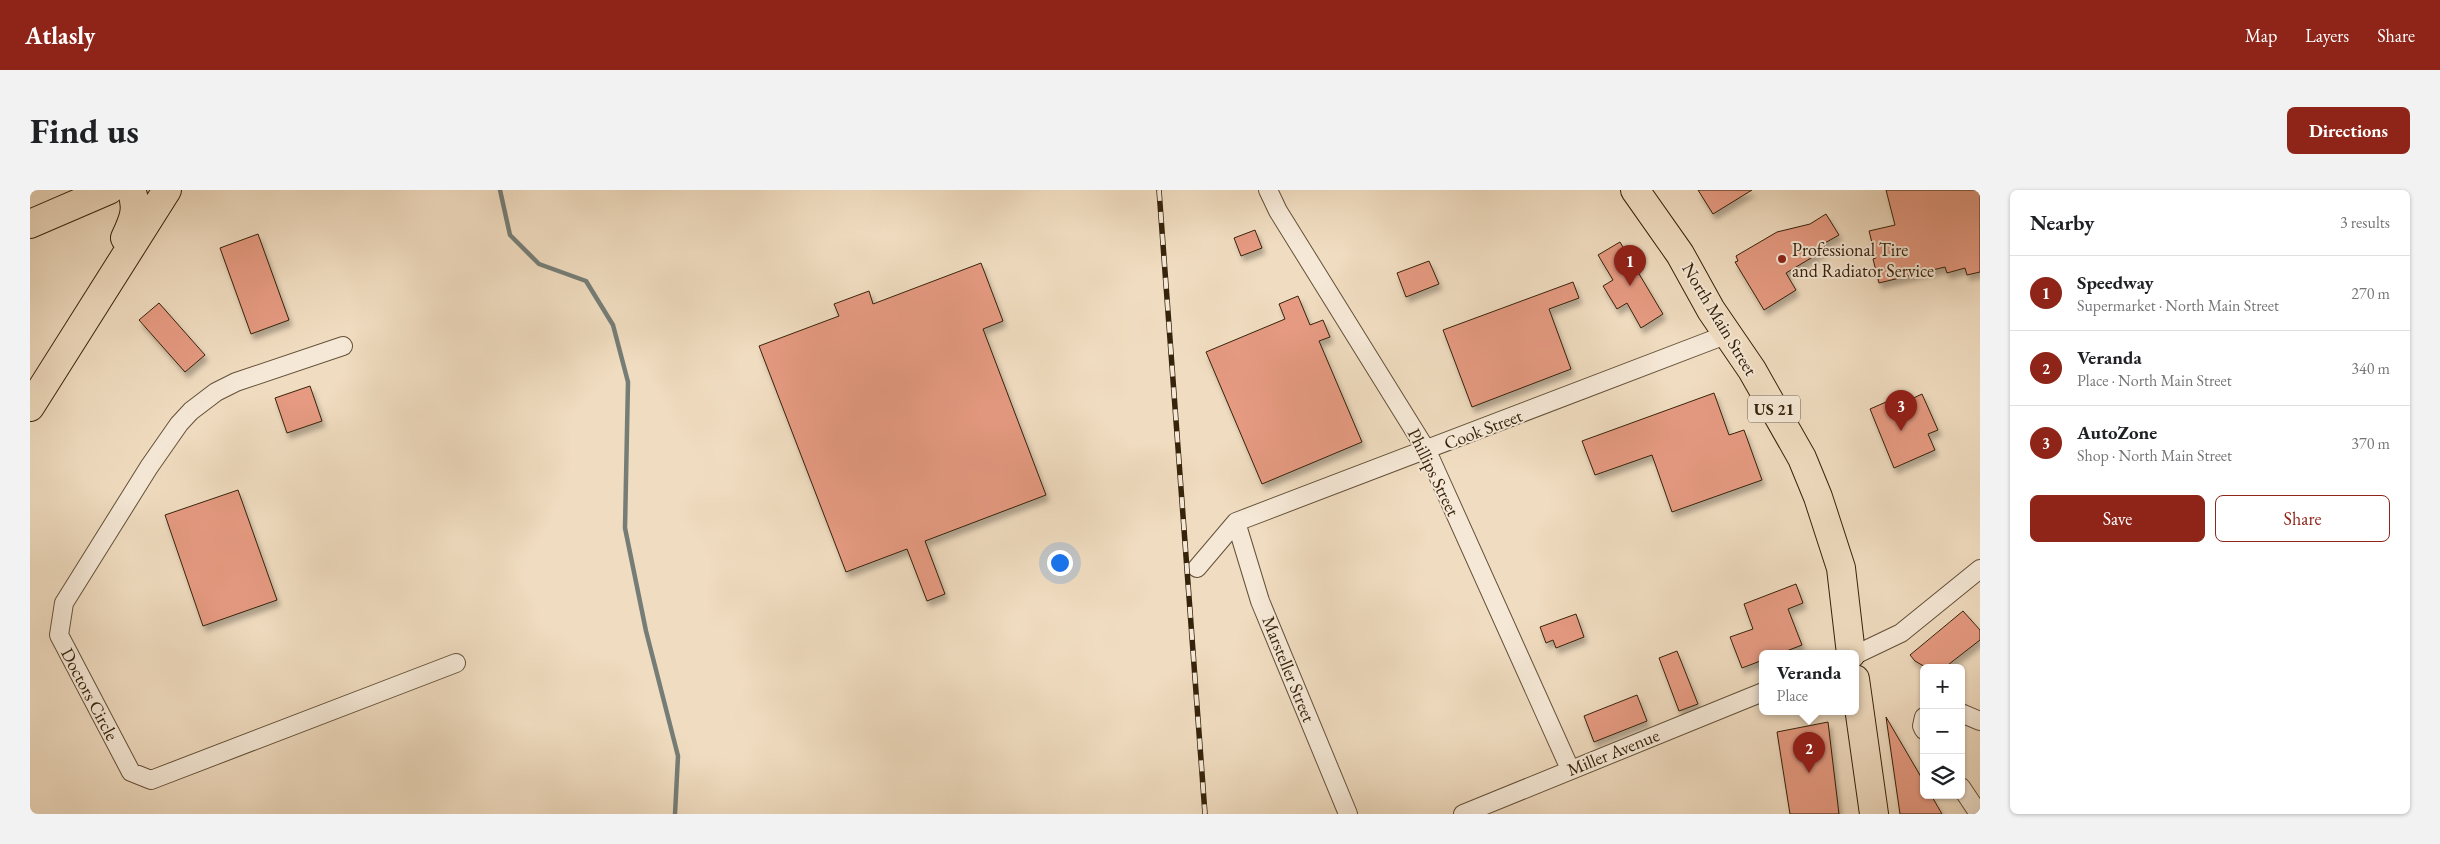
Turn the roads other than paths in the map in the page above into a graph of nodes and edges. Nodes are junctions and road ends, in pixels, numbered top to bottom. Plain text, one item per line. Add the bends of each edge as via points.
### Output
1 (109, 190) edge
2 (131, 190) edge
3 (167, 190) edge
4 (1268, 190) edge
5 (1635, 190) edge
6 (30, 224) edge
7 (76, 333) junction
8 (1728, 334) junction
9 (343, 346) dead end
10 (30, 407) edge
11 (1427, 451) junction
12 (1236, 522) junction
13 (1198, 568) dead end
14 (1980, 569) edge
15 (1851, 650) edge
16 (1859, 653) edge
17 (456, 663) dead end
18 (1759, 694) edge
19 (1859, 707) edge
20 (1965, 715) edge
21 (1980, 721) edge
22 (1570, 769) junction
23 (1965, 793) edge
24 (1348, 814) edge
25 (1463, 814) edge
26 (1874, 814) edge
27 (1979, 814) edge

1 - 6 main road
2 - 7 main road via 136,204 133,220 122,247 89,301
3 - 7 main road
4 - 11 street, Phillips Street via 1278,212
5 - 8 main road, North Main Street / US 21 via 1680,254
7 - 10 main road
8 - 11 street, Cook Street
8 - 15 main road, North Main Street / US 21 via 1802,458 1818,497 1841,568
9 - 17 street, Doctors Circle via 236,382 191,411 150,466 64,604 59,634 131,772 151,780
11 - 12 street, Cook Street
11 - 22 street, Phillips Street
12 - 13 street
12 - 24 street, Marsteller Street via 1260,600
14 - 16 street via 1900,632
18 - 22 street, Miller Avenue
19 - 26 main road
20 - 21 street
22 - 25 street, Miller Avenue
23 - 27 street

